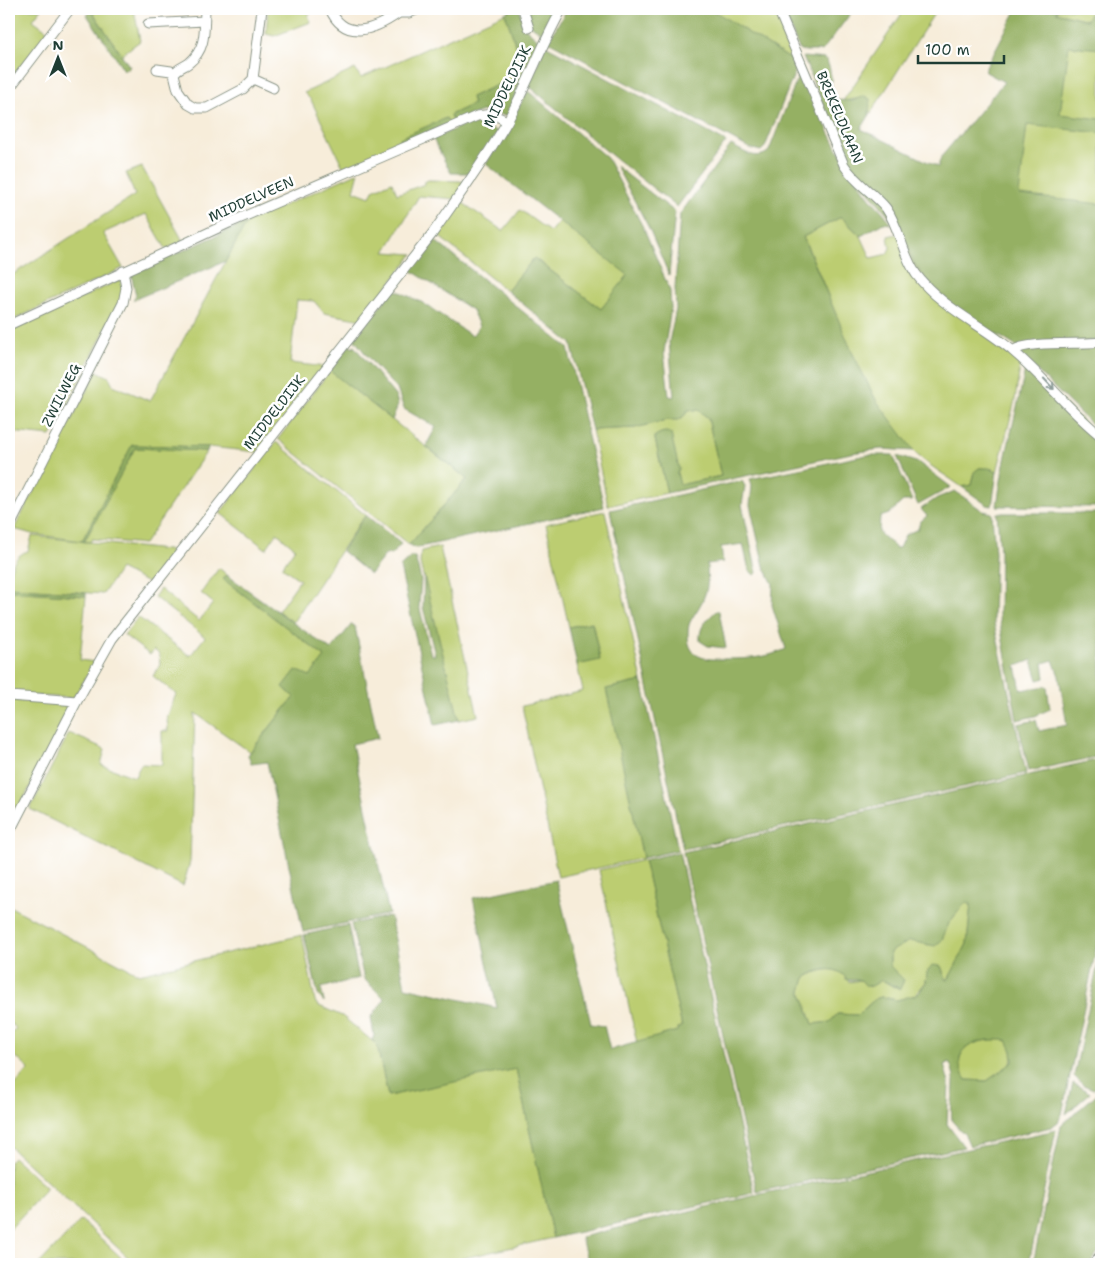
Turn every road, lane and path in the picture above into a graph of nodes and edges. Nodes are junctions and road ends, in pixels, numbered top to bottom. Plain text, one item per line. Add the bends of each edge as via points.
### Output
1 (70, 9) edge
2 (205, 9) edge
3 (262, 9) edge
4 (330, 9) edge
5 (419, 9) edge
6 (523, 9) edge
7 (562, 9) edge
8 (778, 9) edge
9 (397, 11) edge
10 (204, 21) junction
11 (148, 24) dead end
12 (529, 28) dead end
13 (157, 69) dead end
14 (174, 74) junction
15 (252, 79) junction
16 (273, 88) dead end
17 (9, 89) edge
18 (507, 121) junction
19 (124, 271) junction
20 (9, 325) edge
21 (1101, 342) edge
22 (1013, 351) junction
23 (1101, 436) edge
24 (9, 528) edge
25 (9, 696) edge
26 (76, 701) junction
27 (9, 833) edge
28 (1101, 1255) edge
29 (1093, 1264) edge

1 - 17 street
2 - 10 street
3 - 15 street
4 - 9 street via 338,22 351,30 374,27 393,19
5 - 9 street via 406,14
6 - 12 street, MIDDELDIJK
7 - 18 street, MIDDELDIJK
8 - 22 street, BREKELDLAAN via 844,165 856,182 885,208 917,274 956,311
10 - 11 street
10 - 14 street via 202,49
13 - 14 street
14 - 15 street via 178,90 195,108 219,103 243,89
15 - 16 street
18 - 19 street, MIDDELVEEN via 492,114 477,116
18 - 26 street, MIDDELDIJK via 482,164 432,234 124,622
19 - 20 street, MIDDELVEEN
19 - 24 street, ZWILWEG via 126,288 123,303
21 - 22 street via 1044,345
22 -> 23 street, BREKELDLAAN
25 - 26 street
26 - 27 street, MIDDELDIJK
28 - 29 street

